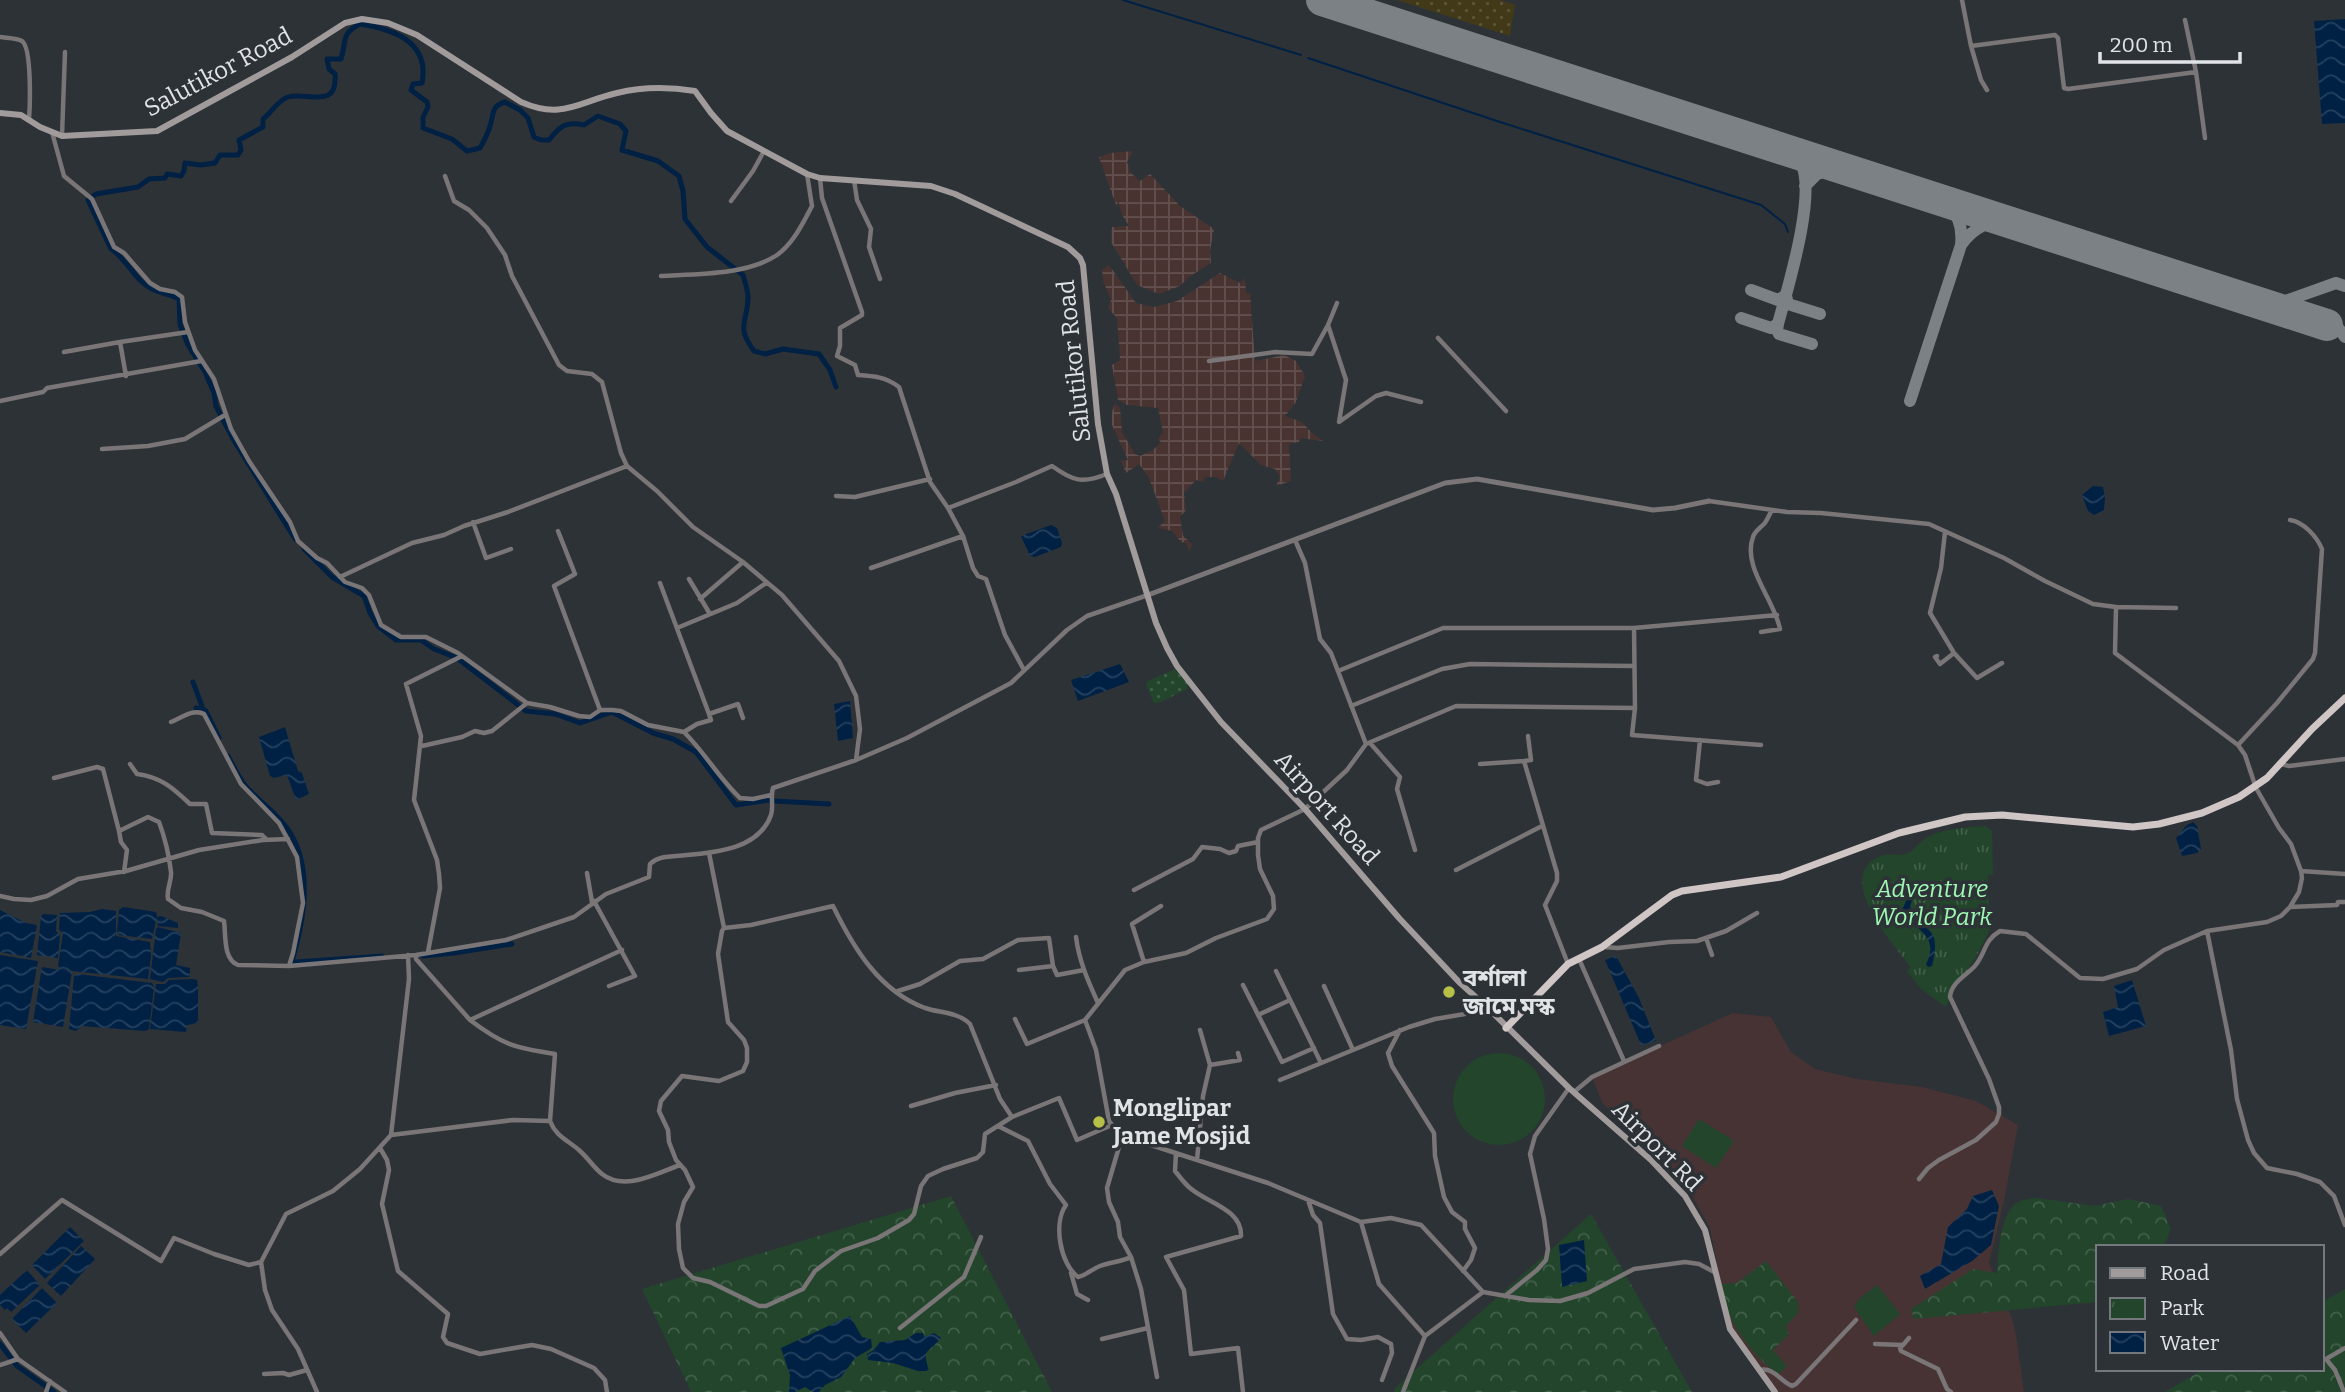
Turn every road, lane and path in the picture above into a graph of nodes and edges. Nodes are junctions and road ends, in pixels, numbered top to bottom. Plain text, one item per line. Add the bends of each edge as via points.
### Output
1 (1962, 0) edge
2 (2185, 20) dead end
3 (0, 37) edge
4 (1970, 46) junction
5 (65, 52) dead end
6 (2196, 72) junction
7 (1987, 90) dead end
8 (0, 113) edge
9 (29, 119) junction
10 (52, 132) junction
11 (62, 136) junction
12 (2205, 138) dead end
13 (764, 151) junction
14 (807, 174) junction
15 (445, 177) dead end
16 (820, 178) junction
17 (854, 180) junction
18 (731, 201) dead end
19 (661, 276) dead end
20 (880, 279) dead end
21 (1337, 303) dead end
22 (1328, 325) junction
23 (188, 332) junction
24 (1438, 338) dead end
25 (120, 342) junction
26 (64, 352) dead end
27 (201, 361) junction
28 (1209, 361) dead end
29 (126, 376) junction
30 (0, 401) edge
31 (1421, 402) dead end
32 (1506, 411) dead end
33 (225, 415) junction
34 (102, 449) dead end
35 (627, 466) junction
36 (1107, 474) junction
37 (930, 480) junction
38 (836, 496) dead end
39 (1709, 500) joint
40 (948, 508) junction
41 (1772, 510) junction
42 (2290, 520) dead end
43 (473, 522) junction
44 (558, 531) dead end
45 (1945, 532) junction
46 (963, 536) junction
47 (1294, 540) junction
48 (511, 549) dead end
49 (743, 562) junction
50 (871, 568) dead end
51 (340, 577) junction
52 (689, 579) dead end
53 (660, 583) dead end
54 (766, 583) junction
55 (1148, 595) junction
56 (700, 599) junction
57 (2116, 607) junction
58 (2176, 608) dead end
59 (710, 614) junction
60 (1777, 615) junction
61 (677, 628) junction
62 (1634, 628) junction
63 (1760, 632) dead end
64 (1954, 653) junction
65 (1937, 656) dead end
66 (459, 658) junction
67 (2002, 663) dead end
68 (1634, 666) junction
69 (1024, 670) junction
70 (1338, 671) junction
71 (2345, 698) edge
72 (525, 704) junction
73 (1350, 706) junction
74 (1635, 708) junction
75 (600, 710) junction
76 (709, 714) junction
77 (743, 718) dead end
78 (171, 722) dead end
79 (684, 732) junction
80 (1528, 736) dead end
81 (1700, 740) junction
82 (1368, 743) junction
83 (1761, 745) dead end
84 (2238, 745) junction
85 (422, 746) junction
86 (2345, 759) edge
87 (856, 760) junction
88 (1524, 761) junction
89 (130, 764) dead end
90 (1480, 764) dead end
91 (2281, 764) junction
92 (54, 778) dead end
93 (1718, 782) dead end
94 (2256, 788) junction
95 (771, 795) junction
96 (1305, 809) junction
97 (1542, 827) junction
98 (119, 831) junction
99 (288, 839) junction
100 (266, 840) junction
101 (1258, 842) junction
102 (1415, 850) dead end
103 (709, 853) junction
104 (168, 859) junction
105 (1456, 870) dead end
106 (2301, 871) junction
107 (124, 872) junction
108 (587, 873) dead end
109 (2345, 873) edge
110 (1134, 890) dead end
111 (0, 896) edge
112 (593, 902) junction
113 (2345, 902) edge
114 (1161, 906) dead end
115 (2290, 907) junction
116 (1757, 913) dead end
117 (724, 928) junction
118 (2207, 930) junction
119 (1076, 937) dead end
120 (1706, 939) junction
121 (1602, 947) junction
122 (622, 950) junction
123 (428, 952) junction
124 (1712, 954) dead end
125 (408, 955) junction
126 (416, 955) junction
127 (1579, 958) junction
128 (1144, 962) junction
129 (1568, 964) junction
130 (289, 966) junction
131 (1053, 966) junction
132 (1019, 970) dead end
133 (1084, 970) junction
134 (1276, 971) dead end
135 (1243, 985) dead end
136 (609, 986) dead end
137 (1324, 986) dead end
138 (897, 992) junction
139 (1290, 1000) junction
140 (1098, 1003) junction
141 (1490, 1010) junction
142 (1258, 1015) junction
143 (1015, 1019) dead end
144 (470, 1020) junction
145 (1085, 1020) junction
146 (1506, 1028) junction
147 (1200, 1030) dead end
148 (1400, 1030) junction
149 (1659, 1046) dead end
150 (1314, 1048) junction
151 (1353, 1049) junction
152 (1238, 1054) dead end
153 (1625, 1061) junction
154 (1321, 1063) junction
155 (1210, 1065) junction
156 (1280, 1080) dead end
157 (996, 1085) junction
158 (1571, 1090) junction
159 (911, 1106) dead end
160 (1012, 1117) junction
161 (550, 1121) junction
162 (1112, 1125) junction
163 (998, 1126) junction
164 (391, 1135) junction
165 (1120, 1135) junction
166 (380, 1148) junction
167 (1176, 1153) junction
168 (1197, 1160) junction
169 (680, 1165) junction
170 (1919, 1179) dead end
171 (1308, 1199) junction
172 (1361, 1222) junction
173 (2345, 1225) edge
174 (981, 1237) dead end
175 (0, 1254) edge
176 (1131, 1257) junction
177 (261, 1262) junction
178 (1463, 1271) junction
179 (1070, 1272) junction
180 (1717, 1274) junction
181 (1483, 1293) junction
182 (1504, 1296) junction
183 (1088, 1300) dead end
184 (1856, 1320) dead end
185 (900, 1328) dead end
186 (1148, 1328) junction
187 (0, 1333) edge
188 (1425, 1336) junction
189 (1909, 1338) dead end
190 (1102, 1339) dead end
191 (1875, 1344) dead end
192 (1903, 1345) junction
193 (2345, 1348) edge
194 (18, 1359) junction
195 (0, 1365) edge
196 (308, 1370) junction
197 (1759, 1370) junction
198 (264, 1374) dead end
199 (1157, 1377) dead end
200 (1382, 1380) dead end
201 (50, 1381) junction
202 (46, 1391) edge
203 (65, 1392) edge
204 (317, 1392) edge
205 (607, 1392) edge
206 (1243, 1392) edge
207 (1403, 1392) edge
208 (1775, 1392) edge
209 (1951, 1392) edge
210 (2344, 1392) edge

1 - 4 street
2 - 6 street
3 - 9 street via 26,45
4 - 6 street via 2055,35 2064,88 2068,89
4 - 7 street
5 - 11 street
6 - 12 street
8 - 9 main road, Salutikor Road
9 - 10 main road, Salutikor Road
10 - 11 main road, Salutikor Road
10 - 23 street via 64,176 90,197 114,247 150,283 182,297
11 - 13 main road, Salutikor Road via 157,131 292,57 349,20 362,19 388,23 416,35 538,109 561,111 629,90 695,91 727,131
13 - 14 main road, Salutikor Road
13 - 18 street
14 - 16 main road, Salutikor Road
14 - 19 street via 812,206 777,255 746,270
15 - 35 street via 454,201 487,228 505,255 559,365 567,371 592,373 602,382
16 - 17 main road, Salutikor Road
16 - 37 street via 822,198 862,312 839,328 837,356 855,365 858,375 880,377 899,387
17 - 20 street via 857,200 871,229 869,247
17 - 36 main road, Salutikor Road via 944,190 1068,247 1080,258
21 - 22 street
22 - 28 street via 1312,355 1275,352
22 - 31 street via 1346,380 1339,422 1386,393
23 - 25 street
23 - 27 street
24 - 32 street
25 - 26 street
25 - 29 street
27 - 29 street
27 - 33 street via 214,379
29 - 30 street via 47,388
33 - 34 street via 185,439
33 - 51 street via 298,541
35 - 43 street
35 - 49 street via 693,527
36 - 40 street via 1079,481 1052,466
36 - 55 main road, Salutikor Road
37 - 38 street via 855,497
37 - 40 street
39 - 41 street
39 - 47 street via 1653,510 1478,479 1445,484
40 - 46 street
41 - 45 street via 1901,520 1929,524
41 - 60 street via 1754,533 1750,560
42 - 84 street via 2305,528 2323,554 2315,653
43 - 48 street via 485,558
43 - 51 street via 412,543
44 - 75 street via 575,574 554,586
45 - 57 street via 2093,604
45 - 64 street via 1930,613
46 - 50 street
46 - 69 street via 973,568 986,579 1004,635
47 - 55 street
47 - 70 street via 1305,563 1320,639
49 - 54 street
49 - 56 street
51 - 66 street via 369,595 381,625 391,632 426,637
52 - 56 street
53 - 61 street
54 - 59 street
54 - 87 street via 839,661 856,696 860,729
55 - 69 street via 1087,616
55 - 96 main road, Airport Road via 1177,666 1221,722
56 - 59 street
57 - 58 street
57 - 84 street via 2115,653
59 - 61 street
60 - 62 street
60 - 63 street via 1780,629
61 - 76 street
62 - 68 street
62 - 70 street via 1443,628
64 - 65 street via 1940,664
64 - 67 street via 1978,678
66 - 72 street
66 - 85 street via 406,684
68 - 73 street via 1470,664 1442,669
68 - 74 street
69 - 87 street via 1011,683 957,712
70 - 73 street
71 - 91 highway
72 - 75 street via 590,717
72 - 85 street via 492,730
73 - 82 street
74 - 81 street via 1632,735
74 - 82 street via 1456,706
75 - 79 street via 621,711 648,725
76 - 77 street via 738,704
76 - 79 street via 711,720
78 - 99 street via 193,712 204,714 241,784 279,823
79 - 95 street via 740,798
80 - 88 street via 1531,760
81 - 83 street
81 - 93 street via 1696,780 1707,785
82 - 96 street
82 - 102 street via 1400,776 1397,789
84 - 94 street
85 - 123 street via 414,800 437,860 440,888
86 - 91 street
87 - 95 street via 784,783 773,788
88 - 90 street
88 - 97 street
89 - 100 street via 137,774 168,783 190,804 206,804 212,833 262,835
91 - 94 highway
92 - 98 street via 103,769
94 - 106 street via 2291,844
94 - 121 highway via 2202,813 2144,826 2002,815 1927,825 1781,877 1682,891
95 - 103 street via 772,813 760,832 736,847
96 - 101 street via 1261,830
96 - 141 main road, Airport Road via 1441,963
97 - 105 street
97 - 129 street via 1557,873 1545,905
98 - 104 street via 148,817 159,822
98 - 107 street via 127,850
99 - 100 street
99 - 130 street via 297,857 303,903
100 - 104 street
101 - 110 street via 1229,853 1202,847 1193,859
101 - 128 street via 1260,869 1273,896 1274,909 1268,919 1186,953
103 - 112 street via 657,858 650,864 649,877
103 - 117 street
104 - 107 street
104 - 130 street via 172,875 168,899 181,908 224,921 232,963
106 - 109 street
106 - 115 street via 2299,892
107 - 111 street via 78,879 31,900
108 - 112 street
112 - 122 street
112 - 123 street via 573,917 525,935
113 - 115 street
114 - 128 street via 1132,923
115 - 118 street via 2267,922
116 - 120 street
117 - 138 street via 833,906 860,956
117 - 169 street via 718,954 728,1022 744,1040 747,1062 743,1071 719,1082 682,1076 661,1101 659,1111
118 - 170 street via 2137,969 2103,979 2080,978 2026,934 2000,931 1991,937 1950,997 1989,1079 1999,1114 1976,1140 1939,1160
118 - 173 street via 2237,1099 2254,1153 2267,1168 2320,1182 2334,1196
119 - 133 street
120 - 121 street
120 - 124 street
121 - 127 highway
122 - 136 street via 635,976
122 - 144 street
123 - 126 street
125 - 126 street
125 - 130 street
125 - 164 street
126 - 144 street
127 - 129 highway
127 - 153 street
128 - 140 street via 1125,970
129 - 146 highway
131 - 132 street
131 - 133 street via 1057,975
131 - 138 street via 1049,938 1018,940 983,959 960,961
133 - 140 street
134 - 139 street
135 - 142 street
137 - 151 street
138 - 157 street via 924,1007 967,1021
139 - 142 street
139 - 150 street
140 - 145 street
141 - 146 main road, Airport Road
141 - 148 street
142 - 150 street via 1282,1062
143 - 145 street via 1027,1044
144 - 161 street via 512,1046 555,1054
145 - 162 street
146 - 158 main road, Airport Rd
147 - 155 street
148 - 151 street
148 - 178 street via 1388,1053 1434,1133 1444,1197 1452,1212 1465,1222 1475,1248
149 - 153 street
150 - 154 street
151 - 154 street
152 - 155 street via 1240,1060
153 - 158 street
154 - 156 street
155 - 168 street
157 - 159 street
157 - 160 street
158 - 180 main road, Airport Rd via 1685,1196 1705,1230
158 - 182 street via 1535,1136 1530,1154 1544,1219 1546,1260
160 - 162 street via 1059,1098 1077,1140
160 - 163 street
161 - 164 street via 513,1120
161 - 169 street via 561,1138 610,1178 635,1182
162 - 165 street
163 - 169 street via 985,1134 983,1152 977,1158 928,1176 909,1220 878,1238 841,1251 815,1271 803,1289 766,1306 694,1278 684,1268 678,1224 693,1187
163 - 179 street via 1028,1142 1066,1205 1060,1213 1059,1229
164 - 166 street
165 - 167 street
165 - 176 street via 1107,1188 1120,1237
166 - 177 street via 333,1191 286,1214
166 - 205 street via 389,1170 382,1204 398,1271 448,1314 443,1337 447,1343 480,1354 532,1345 551,1349 594,1368 605,1380
167 - 168 street
167 - 206 street via 1175,1171 1189,1188 1224,1208 1241,1227 1241,1236 1166,1257 1184,1290 1191,1354 1238,1348
168 - 171 street
171 - 172 street
171 - 200 street via 1312,1215 1320,1223 1333,1314 1347,1339 1378,1337 1391,1344
172 - 178 street via 1391,1218 1421,1225
172 - 188 street via 1379,1284
174 - 185 street via 964,1277
175 - 177 street via 62,1200 162,1261 174,1238 249,1265
176 - 179 street via 1087,1275 1078,1277
176 - 186 street
177 - 196 street via 272,1310
178 - 181 street
179 - 183 street via 1077,1294
180 - 182 street via 1699,1264 1664,1264 1634,1269 1588,1293 1560,1301
180 - 197 main road, Airport Rd via 1730,1329
181 - 182 street
181 - 188 street
184 - 197 street via 1796,1384
186 - 190 street
186 - 199 street
187 - 194 street
188 - 207 street
189 - 192 street
191 - 192 street
192 - 209 street via 1902,1351 1938,1369
193 - 210 street via 2326,1359
194 - 195 street
194 - 201 street
196 - 198 street
196 - 204 street
197 - 208 main road, Airport Rd
201 - 202 street
201 - 203 street

